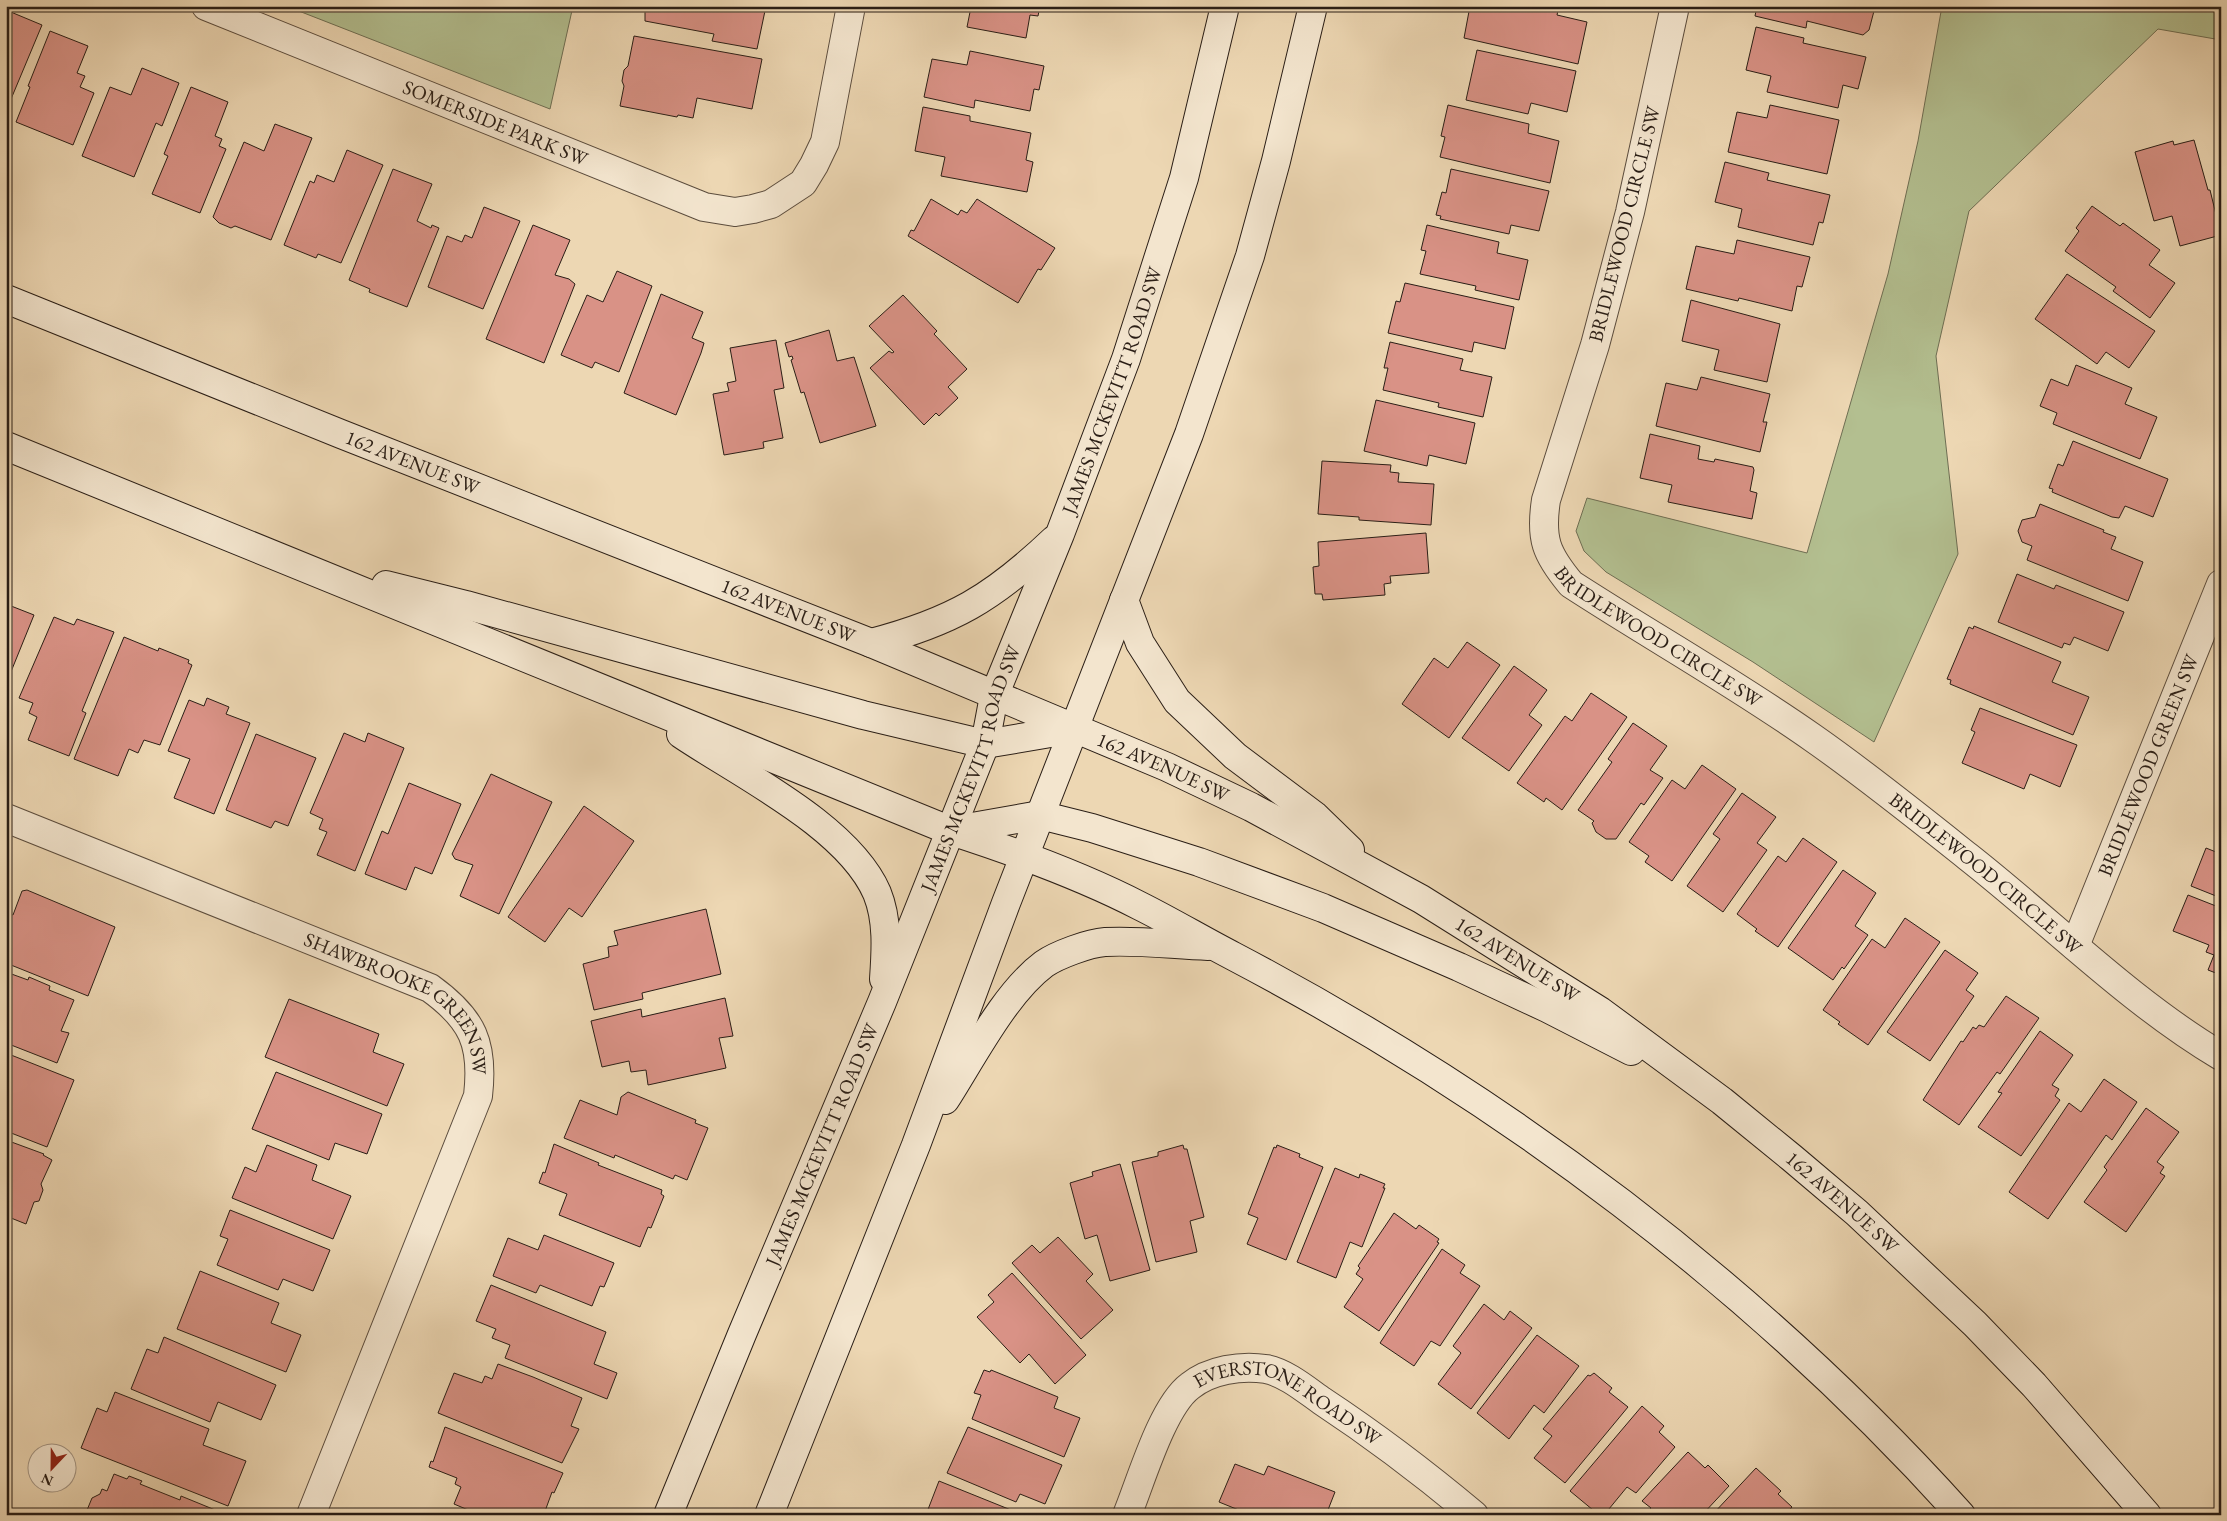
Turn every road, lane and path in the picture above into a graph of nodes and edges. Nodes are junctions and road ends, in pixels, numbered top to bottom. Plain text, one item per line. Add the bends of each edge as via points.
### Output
1 (206, 6) edge
2 (851, 6) edge
3 (1225, 6) edge
4 (1313, 6) edge
5 (1675, 6) edge
6 (6, 299) edge
7 (6, 446) edge
8 (1060, 534) junction
9 (300, 564) junction
10 (2221, 584) edge
11 (1124, 600) junction
12 (871, 643) junction
13 (994, 696) junction
14 (643, 707) junction
15 (1074, 729) junction
16 (985, 744) junction
17 (1040, 815) junction
18 (6, 818) edge
19 (951, 831) junction
20 (1026, 856) junction
21 (1375, 874) junction
22 (1214, 946) junction
23 (2075, 946) junction
24 (882, 1002) junction
25 (2221, 1056) edge
26 (1706, 1089) junction
27 (916, 1145) junction
28 (311, 1515) edge
29 (668, 1515) edge
30 (769, 1515) edge
31 (1127, 1515) edge
32 (1474, 1515) edge
33 (1961, 1515) edge
34 (2147, 1515) edge

1 - 2 main road, SOMERSIDE PARK SW via 704,207 735,212 771,204 803,183 814,165 825,142
3 - 8 main road, JAMES MCKEVITT ROAD SW via 1184,178 1126,359
4 - 11 main road via 1250,256 1189,434
5 - 23 main road, BRIDLEWOOD CIRCLE SW via 1630,212 1596,345 1546,500 1542,526 1548,550 1557,568 1571,584 1814,738 1968,856
6 - 12 main road, 162 AVENUE SW
7 - 9 main road
8 - 12 main road via 1019,574 992,594 944,620
8 - 13 main road, JAMES MCKEVITT ROAD SW
9 - 14 main road
9 - 16 main road via 466,605 864,715
10 - 23 main road, BRIDLEWOOD GREEN SW
11 - 15 main road
11 - 21 main road via 1140,643 1176,701 1235,756 1315,816
12 - 13 main road, 162 AVENUE SW
13 - 15 main road, 162 AVENUE SW
13 - 16 main road, JAMES MCKEVITT ROAD SW
14 - 19 main road
14 - 24 main road via 805,814 838,842 865,873 883,913 886,946
15 - 16 main road
15 - 17 main road
15 - 21 main road, 162 AVENUE SW via 1167,767 1251,807
16 - 19 main road, JAMES MCKEVITT ROAD SW
17 - 19 main road
17 - 20 main road
17 - 26 main road via 1199,862 1323,908 1547,1008
18 - 28 main road, SHAWBROOKE GREEN SW via 430,988 458,1011 476,1044 481,1069 478,1096
19 - 20 main road
19 - 24 main road, JAMES MCKEVITT ROAD SW
20 - 22 main road via 1139,906
20 - 27 main road
21 - 26 main road, 162 AVENUE SW via 1421,899 1600,1011
22 - 27 main road via 1104,942 1078,948 1045,963 1021,987 997,1019
22 - 33 main road via 1288,985 1453,1084 1573,1166 1669,1240 1787,1340 1922,1472
23 - 25 main road, BRIDLEWOOD CIRCLE SW via 2198,1042
24 - 29 main road, JAMES MCKEVITT ROAD SW
26 - 34 main road, 162 AVENUE SW via 1857,1213 1975,1324 2034,1385
27 - 30 main road
31 - 32 main road, EVERSTONE ROAD SW via 1167,1415 1179,1398 1202,1379 1225,1369 1247,1368 1267,1369 1287,1377 1393,1450

